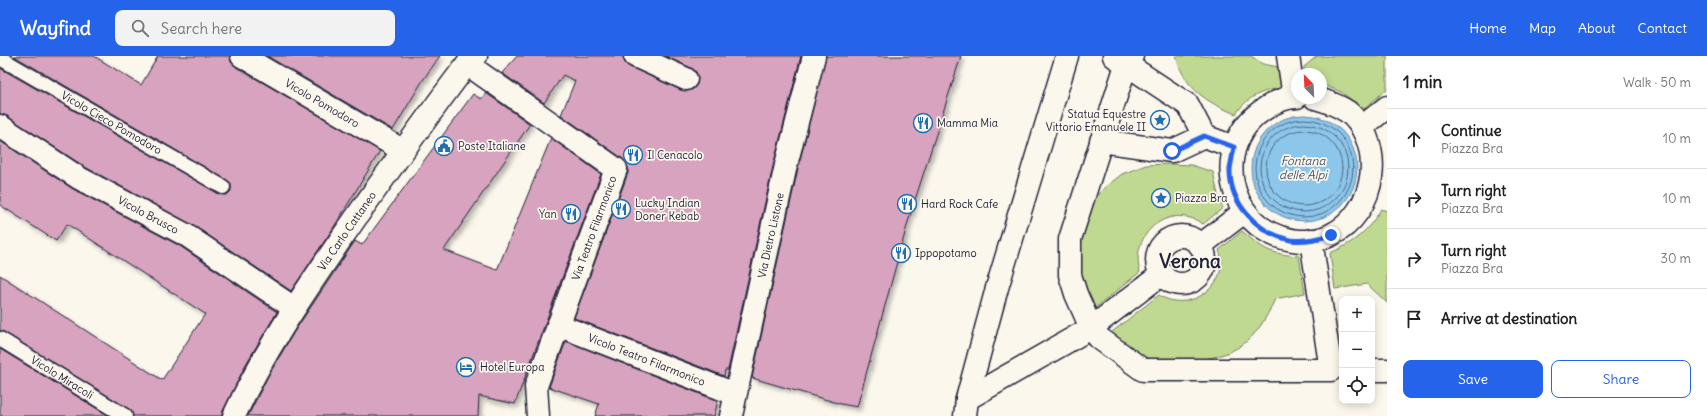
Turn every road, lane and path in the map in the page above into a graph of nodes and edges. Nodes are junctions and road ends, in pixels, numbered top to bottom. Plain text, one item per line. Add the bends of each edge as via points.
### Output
1 (242, 56) edge
2 (635, 56) edge
3 (814, 56) edge
4 (1068, 56) edge
5 (1288, 56) edge
6 (0, 58) edge
7 (1124, 59) edge
8 (471, 60) edge
9 (1292, 68) edge
10 (686, 79) dead end
11 (1291, 99) edge
12 (1327, 102) edge
13 (1387, 107) edge
14 (0, 126) edge
15 (1362, 127) junction
16 (1204, 136) junction
17 (1101, 141) junction
18 (1234, 147) junction
19 (402, 150) junction
20 (223, 187) dead end
21 (1379, 194) edge
22 (1244, 212) junction
23 (1311, 240) junction
24 (1201, 245) junction
25 (1162, 274) junction
26 (294, 308) junction
27 (558, 325) junction
28 (1091, 328) junction
29 (0, 339) edge
30 (1337, 370) edge
31 (1375, 370) edge
32 (1387, 370) edge
33 (735, 394) junction
34 (966, 408) edge
35 (125, 416) edge
36 (234, 416) edge
37 (538, 416) edge
38 (731, 416) edge

1 - 19 street, Vicolo Pomodoro
2 - 10 street
3 - 33 street, Via Dietro Listone via 784,172
4 - 34 street via 997,288
5 - 9 street
6 - 20 lane, Vicolo Cieco Pomodoro
7 - 16 street via 1188,105
7 - 17 street
8 - 19 street, Via Carlo Cattaneo
8 - 27 street, Via Teatro Filarmonico via 616,169
11 - 18 street via 1274,103 1256,114 1243,129
12 - 15 street via 1348,113
13 - 15 street
14 - 26 street, Vicolo Brusco via 80,178 186,235
15 - 21 street via 1372,147
16 - 17 street via 1172,151
16 - 18 street
17 - 28 street via 1070,239 1070,275
18 - 22 street via 1230,170 1234,192
19 - 26 street, Via Carlo Cattaneo
21 - 23 street via 1348,224 1331,235
22 - 23 street via 1274,235 1292,240
22 - 24 street
23 - 30 street
24 - 25 street via 1206,259 1205,267 1196,279 1174,283
24 - 25 street via 1187,236 1171,238 1164,243 1157,258
25 - 28 street
26 - 36 street, Via Carlo Cattaneo via 246,389
27 - 33 street, Vicolo Teatro Filarmonico
27 - 37 street, Via Teatro Filarmonico via 536,386
28 - 30 street via 1099,338 1143,370
28 - 34 street
29 - 35 lane, Vicolo Miracoli
31 - 32 street
33 - 38 street, Via Dietro Listone

